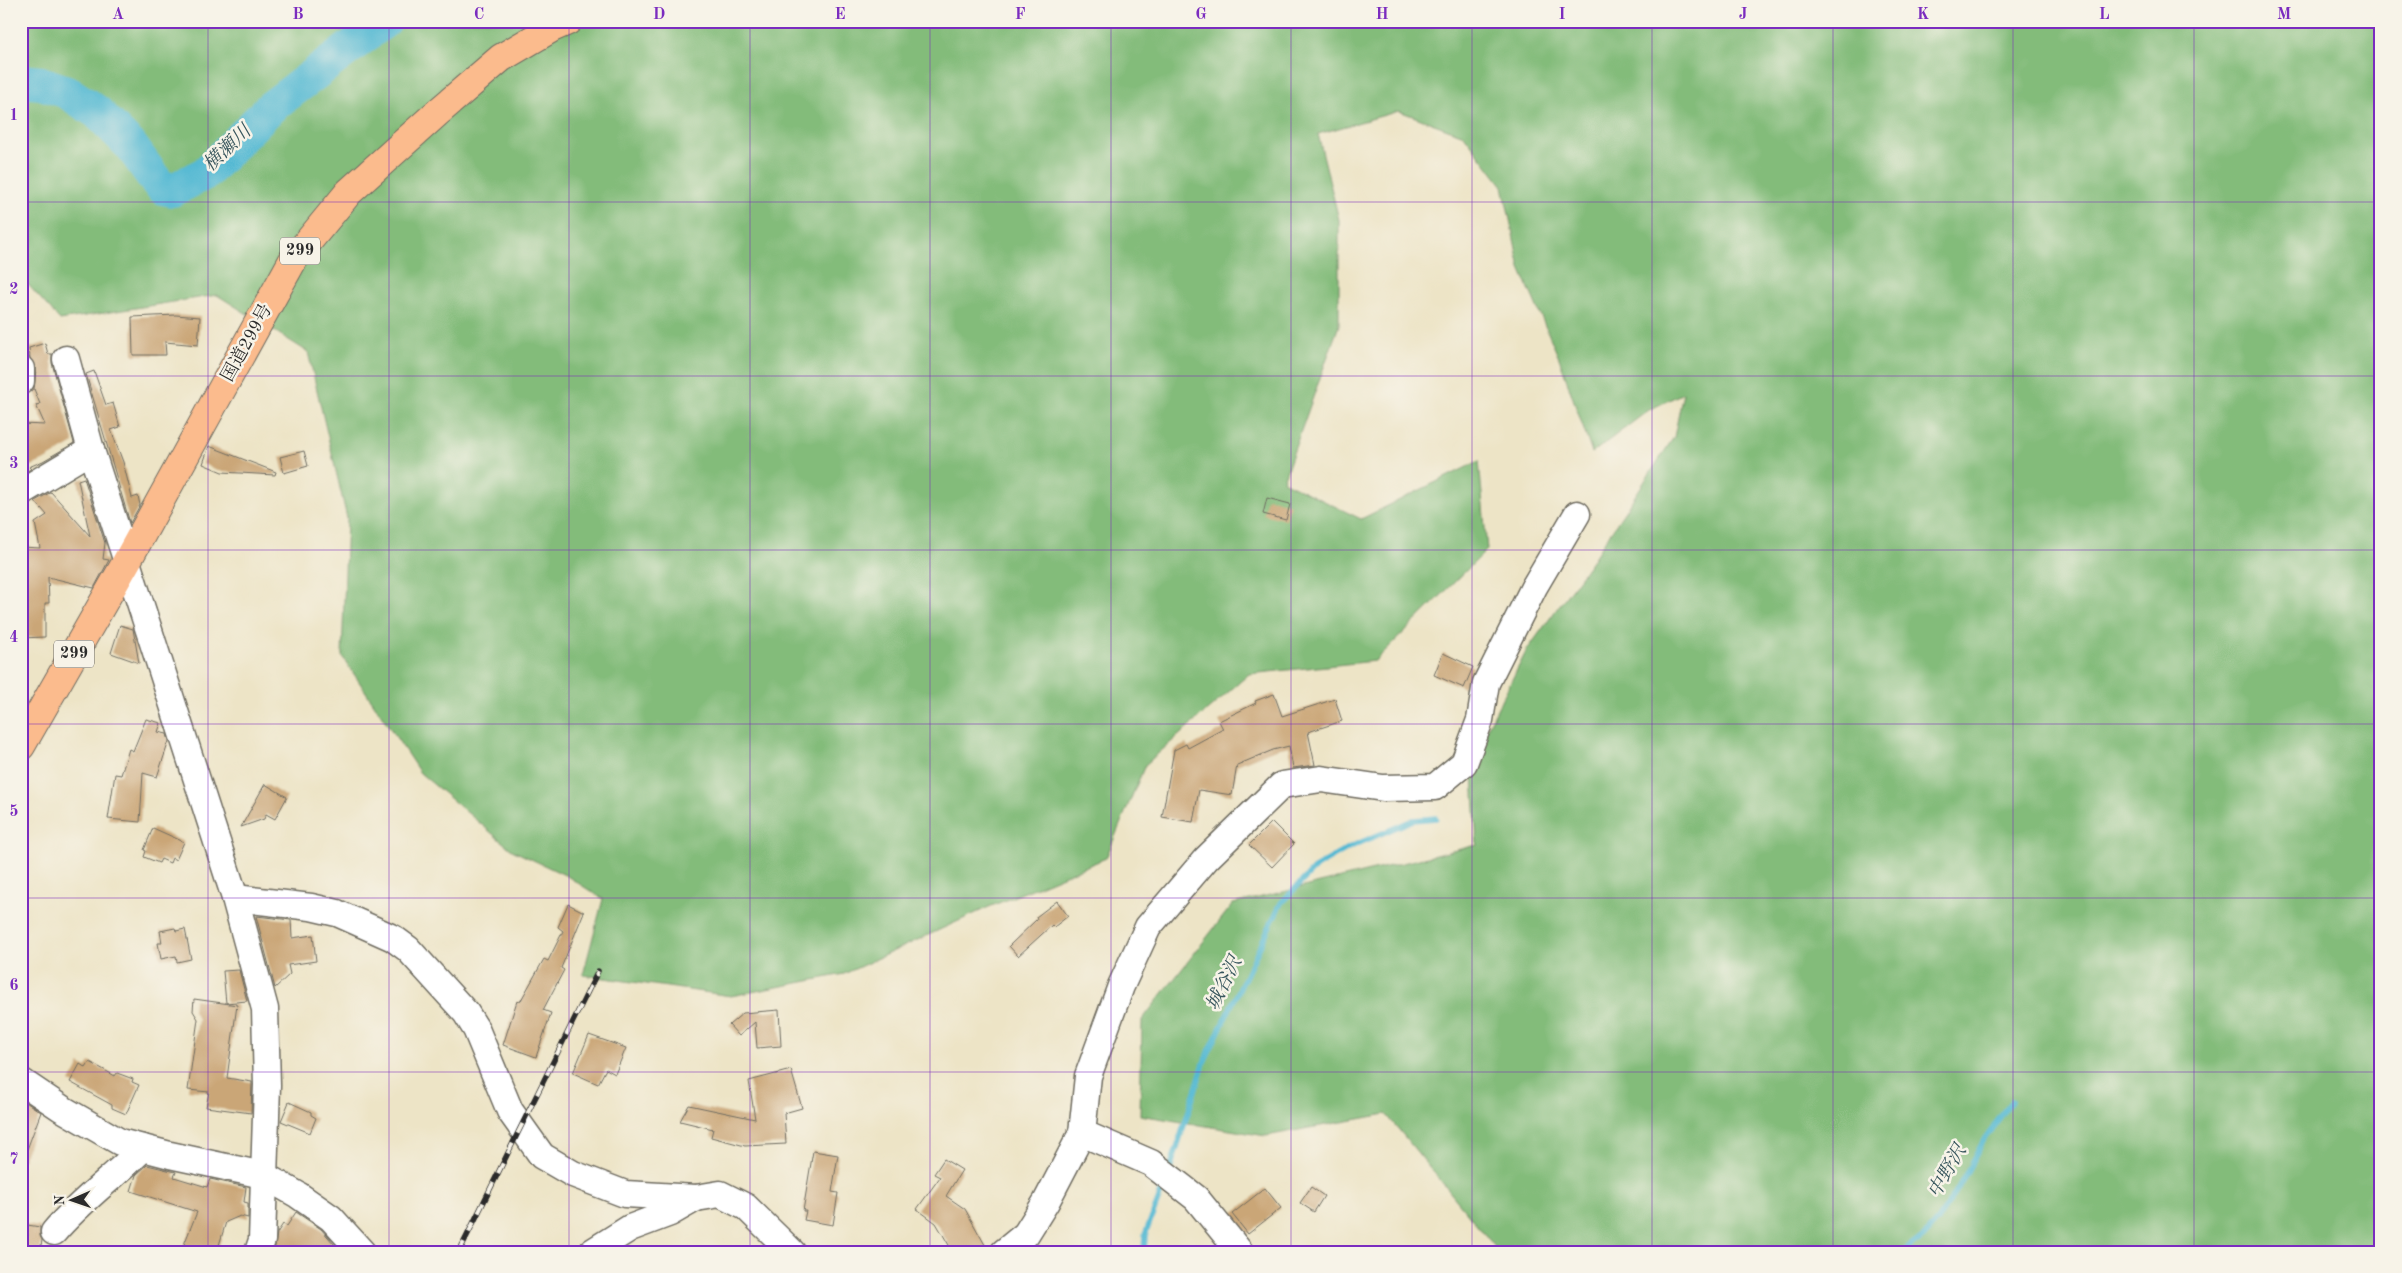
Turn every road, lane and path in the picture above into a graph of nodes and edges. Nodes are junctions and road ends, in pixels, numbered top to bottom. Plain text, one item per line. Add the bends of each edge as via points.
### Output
1 (568, 21) edge
2 (66, 359) dead end
3 (21, 369) edge
4 (21, 381) edge
5 (91, 450) junction
6 (21, 492) edge
7 (1577, 514) dead end
8 (127, 562) junction
9 (21, 746) edge
10 (235, 898) junction
11 (21, 1081) edge
12 (1086, 1134) junction
13 (143, 1148) junction
14 (263, 1175) junction
15 (696, 1198) junction
16 (54, 1232) dead end
17 (258, 1252) edge
18 (362, 1252) edge
19 (592, 1252) edge
20 (792, 1252) edge
21 (1004, 1252) edge
22 (1240, 1252) edge

1 - 8 highway, 国道299号 / 299 via 501,58 437,112 349,192 292,260
2 - 5 street
3 - 4 street
5 - 6 street
5 - 8 street
7 - 12 street via 1534,587 1486,684 1480,720 1464,763 1435,787 1383,788 1322,779 1282,785 1206,859 1148,927 1121,986 1088,1076
8 - 9 highway, 国道299号 / 299
8 - 10 street
10 - 14 street via 265,1009 267,1084
10 - 15 street via 311,906 337,913 393,938 408,949 466,1013 476,1029 510,1111 542,1156 573,1174 626,1194
11 - 13 street via 120,1142
12 - 21 street via 1026,1234
12 - 22 street via 1151,1163 1196,1198
13 - 14 street
13 - 16 street via 116,1176 68,1215
14 - 17 street via 262,1240
14 - 18 street via 331,1218
15 - 19 street via 670,1213 630,1228
15 - 20 street via 720,1194 746,1207

